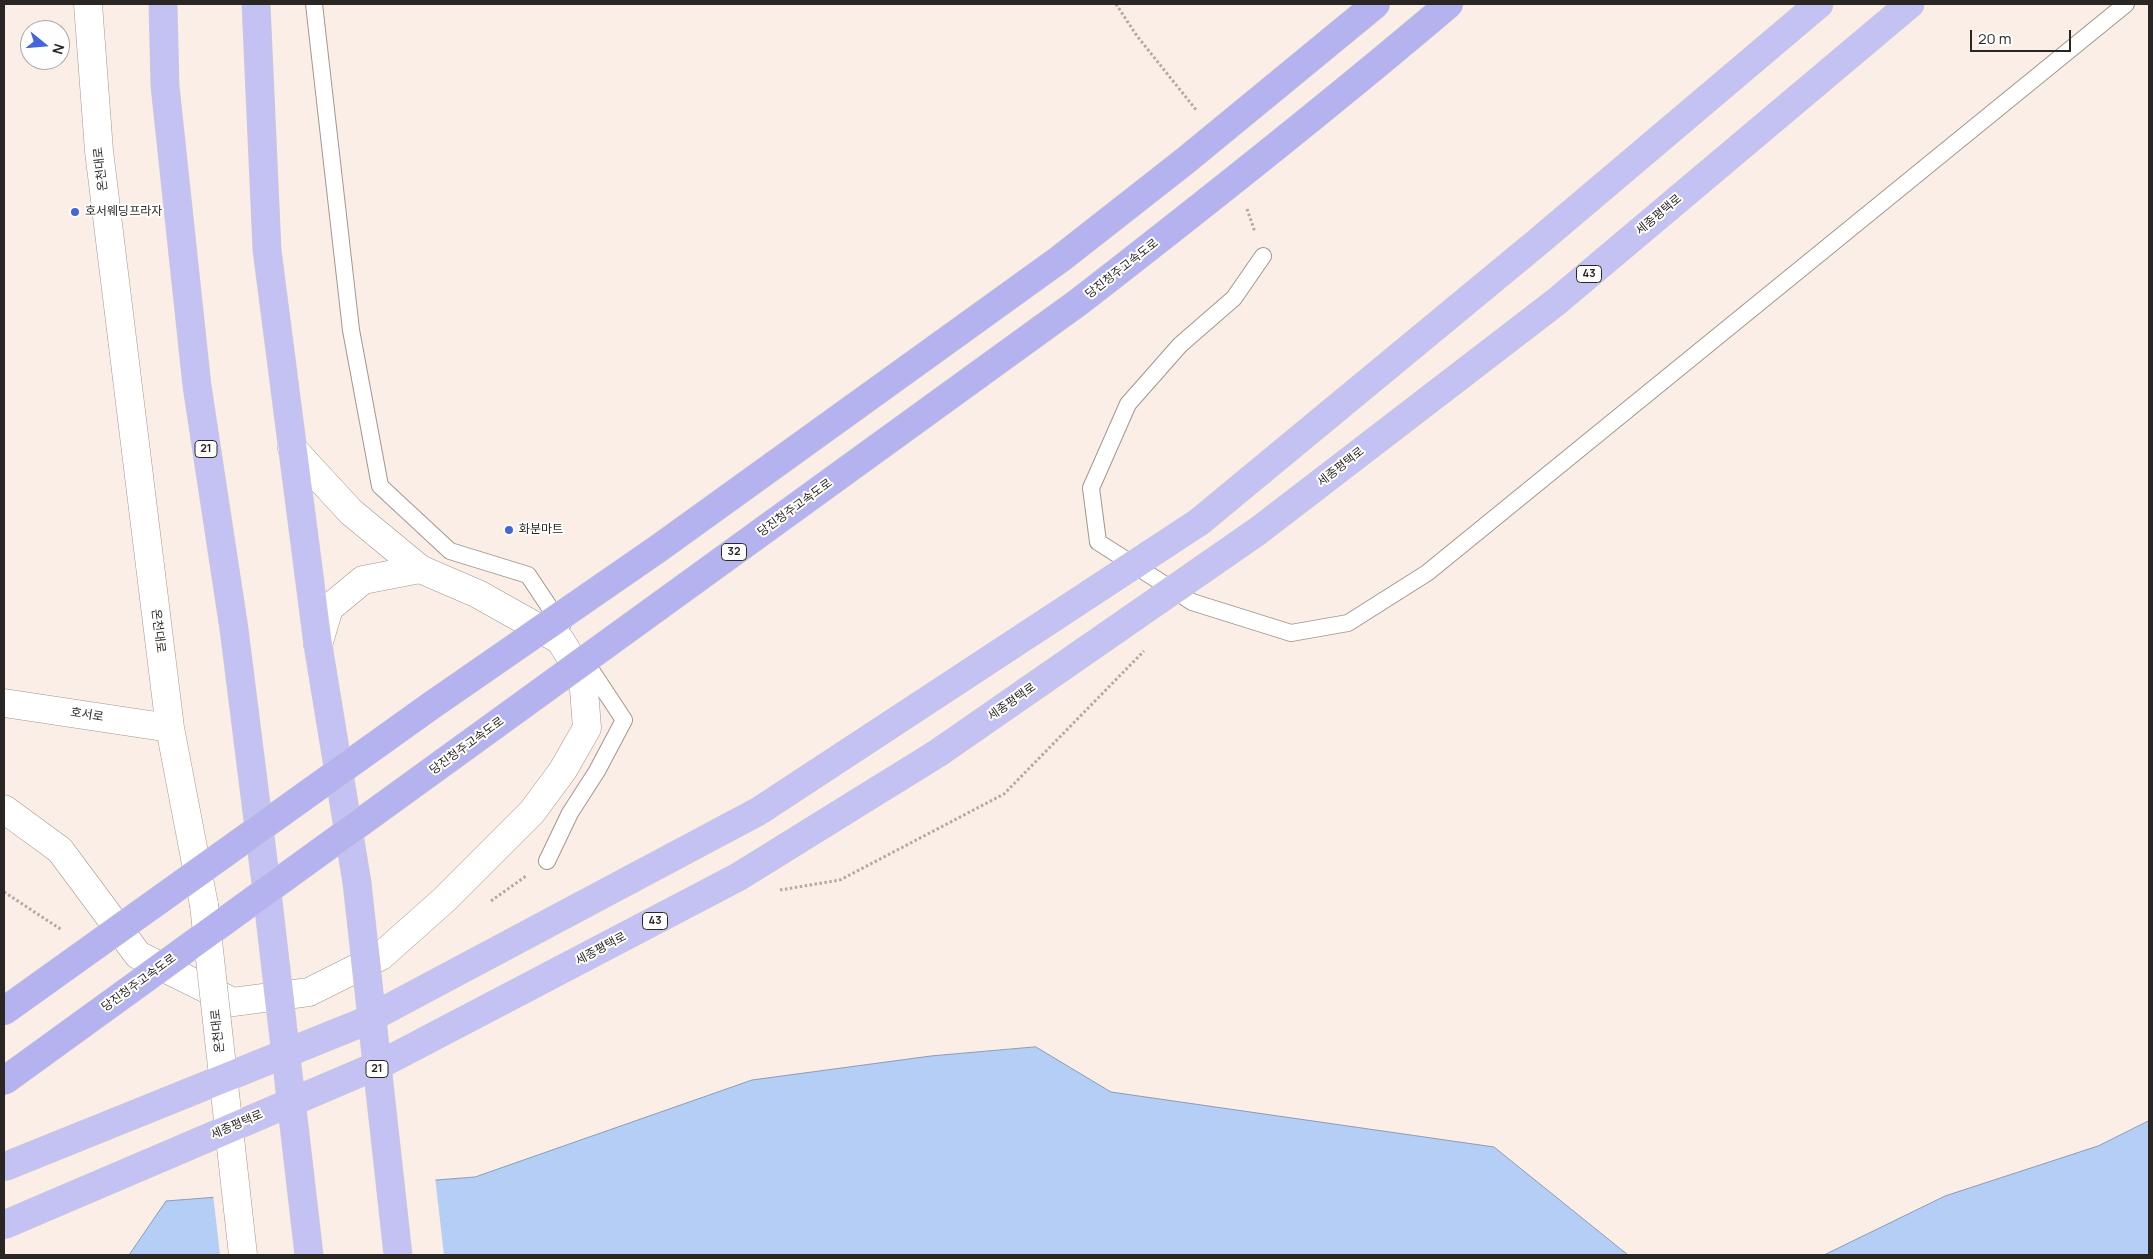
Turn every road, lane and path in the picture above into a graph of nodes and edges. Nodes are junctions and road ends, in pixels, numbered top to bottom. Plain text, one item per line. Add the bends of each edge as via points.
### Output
1 (88, 4) edge
2 (162, 4) edge
3 (256, 4) edge
4 (314, 4) edge
5 (1376, 4) edge
6 (1449, 4) edge
7 (1818, 4) edge
8 (1910, 4) edge
9 (2126, 4) edge
10 (1263, 256) dead end
11 (292, 448) junction
12 (420, 568) junction
13 (318, 645) junction
14 (4, 703) edge
15 (170, 728) junction
16 (4, 809) edge
17 (547, 861) dead end
18 (4, 1011) edge
19 (4, 1081) edge
20 (4, 1167) edge
21 (4, 1225) edge
22 (243, 1255) edge
23 (309, 1255) edge
24 (398, 1255) edge

1 - 15 street, 온천대로 via 99,151
2 - 23 highway, 21, bridge via 165,86 197,386 234,629
3 - 11 highway, 21 via 267,250
4 - 17 lane via 350,330 380,486 450,551 528,575 624,720 570,813
5 - 18 highway, bridge via 1060,259 666,543 432,705
6 - 19 highway, 당진청주고속도로 / 32, bridge via 1335,101 1080,301
7 - 20 highway, bridge via 1539,241 1199,522 759,811 361,1023
8 - 21 highway, 세종평택로 / 43, bridge via 1556,302 1258,531 938,753 738,877 383,1063
9 - 10 lane via 1427,573 1348,623 1291,633 1192,602 1098,542 1091,488 1128,404 1180,345 1234,298
11 - 12 street via 351,512
11 - 13 highway, 21
12 - 13 street via 363,580 329,608
12 - 16 street via 478,594 560,640 583,677 587,728 563,770 532,812 444,900 381,956 309,992 233,1002 138,955 60,850
13 - 24 highway, 21, bridge via 357,883
14 - 15 street, 호서로
15 - 22 street, 온천대로, bridge via 204,905

